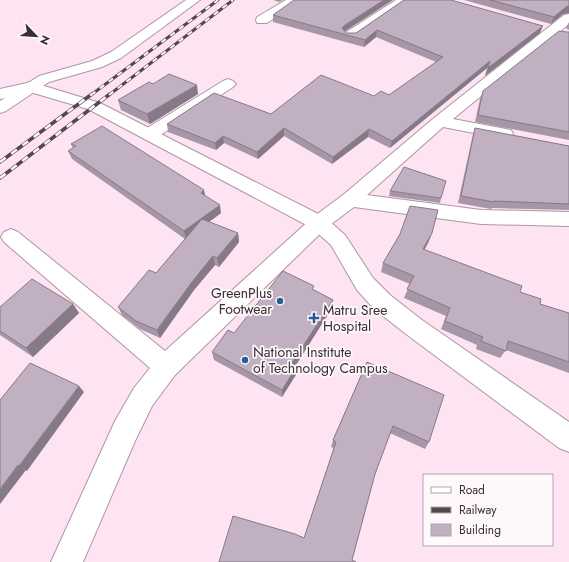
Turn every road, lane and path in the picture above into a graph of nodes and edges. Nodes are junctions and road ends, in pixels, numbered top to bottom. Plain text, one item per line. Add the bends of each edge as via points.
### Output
1 (194, 0) edge
2 (295, 0) edge
3 (404, 0) edge
4 (569, 18) edge
5 (262, 20) dead end
6 (569, 35) edge
7 (350, 36) edge
8 (546, 37) junction
9 (228, 84) dead end
10 (31, 87) junction
11 (0, 94) edge
12 (0, 108) edge
13 (440, 121) junction
14 (150, 134) junction
15 (524, 138) edge
16 (350, 200) junction
17 (569, 219) edge
18 (319, 223) junction
19 (11, 237) dead end
20 (166, 368) junction
21 (569, 438) edge
22 (67, 562) edge

1 - 10 street via 116,55 98,64 44,79
2 - 5 street
3 - 7 street
4 - 8 street
6 - 8 street
8 - 13 street
9 - 14 street
10 - 11 street
10 - 12 street
10 - 14 street via 94,106
13 - 15 street
13 - 16 street
14 - 18 street
16 - 17 street via 481,218
16 - 18 street
18 - 20 street
18 - 21 street via 338,240 365,284 382,302
19 - 20 street
20 - 22 street via 143,398 125,431

